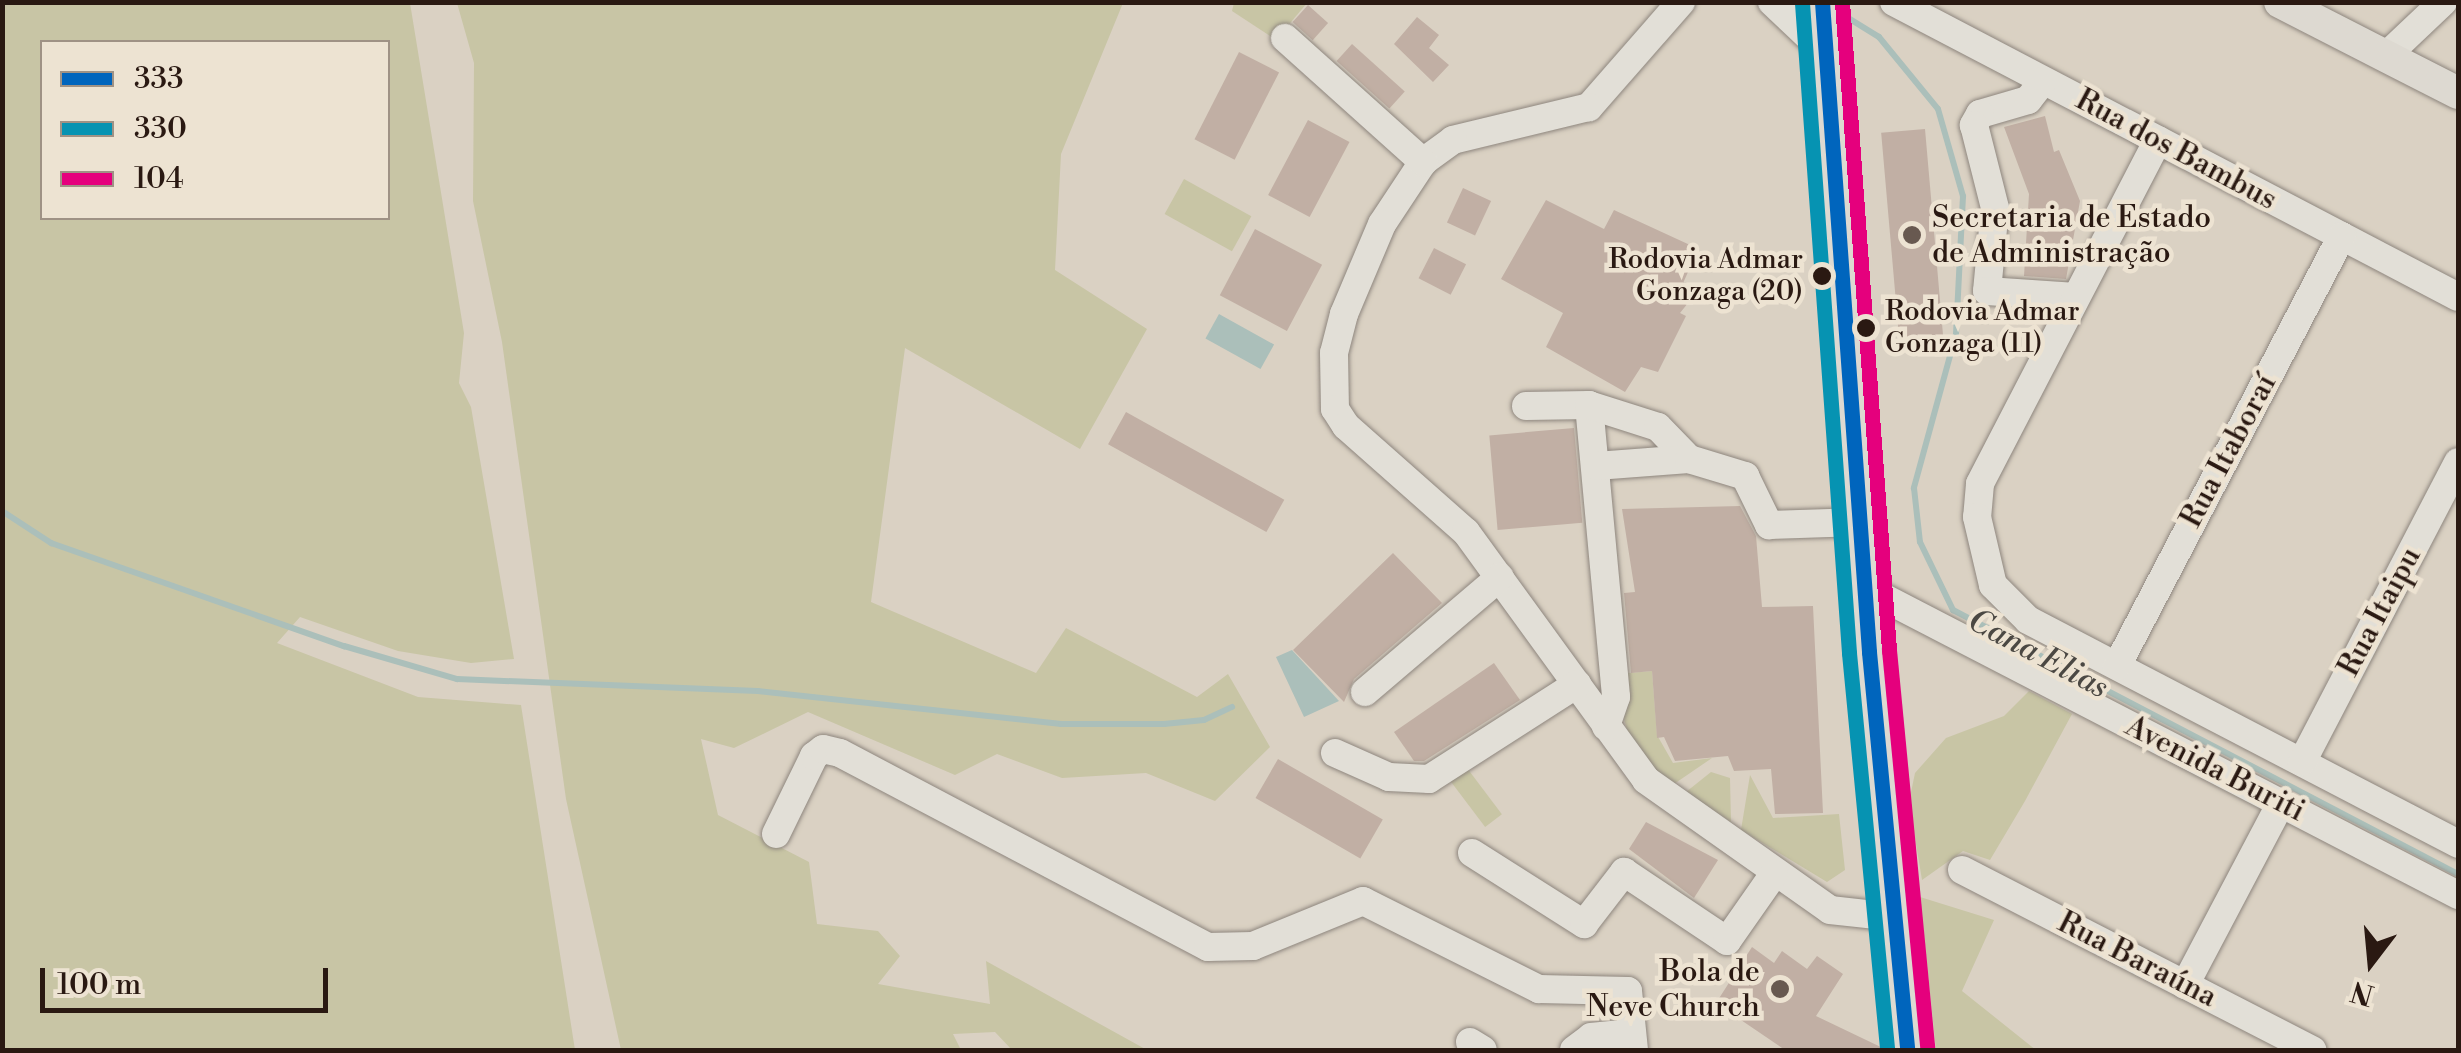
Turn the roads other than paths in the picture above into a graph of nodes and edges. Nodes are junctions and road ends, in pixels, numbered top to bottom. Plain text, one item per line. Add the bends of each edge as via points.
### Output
1 (1681, 2) edge
2 (1772, 2) edge
3 (1894, 2) edge
4 (2280, 2) edge
5 (2443, 2) edge
6 (1825, 28) edge
7 (1286, 38) dead end
8 (2387, 55) junction
9 (2043, 80) junction
10 (2458, 92) edge
11 (2158, 140) junction
12 (1422, 162) junction
13 (2342, 236) junction
14 (2076, 297) junction
15 (2458, 297) edge
16 (1589, 404) junction
17 (1526, 406) dead end
18 (1689, 459) junction
19 (2458, 462) edge
20 (1596, 466) junction
21 (1860, 522) junction
22 (1500, 577) junction
23 (1864, 588) junction
24 (2116, 666) junction
25 (1577, 684) junction
26 (1365, 692) dead end
27 (1606, 726) junction
28 (1335, 753) dead end
29 (2302, 762) junction
30 (2282, 803) junction
31 (776, 834) dead end
32 (2458, 844) edge
33 (1472, 854) dead end
34 (1962, 870) dead end
35 (1774, 874) junction
36 (2458, 895) edge
37 (1893, 916) junction
38 (2186, 985) junction
39 (1633, 1042) edge
40 (1574, 1050) edge
41 (1907, 1050) edge
42 (2312, 1050) edge

1 - 12 street via 1588,106 1534,125 1453,140
2 - 6 street
3 - 9 street, Rua dos Bambus
4 - 8 main road
5 - 8 street
6 - 21 main road
7 - 12 street
8 - 10 main road
9 - 11 street, Rua dos Bambus
9 - 14 street via 2028,100 1980,114 1974,124 1995,208 1988,291
11 - 13 street, Rua dos Bambus
11 - 14 street
12 - 22 street via 1382,224 1349,299 1334,353 1335,409 1361,440 1438,503
13 - 15 street, Rua dos Bambus
13 - 24 street, Rua Itaboraí
14 - 24 street, Avenida Buriti via 1980,484 1977,517 1993,585 2028,620
16 - 17 street
16 - 18 street via 1658,427
16 - 20 street
18 - 20 street
18 - 21 street via 1745,476 1770,526
19 - 29 street, Rua Itaipu
20 - 27 street via 1616,697
21 - 23 main road
22 - 25 street
22 - 26 street
23 - 30 street, Avenida Buriti
23 - 37 main road
24 - 29 street, Avenida Buriti
25 - 27 street
25 - 28 street via 1428,778 1389,777
27 - 35 street via 1646,780
29 - 32 street, Avenida Buriti
30 - 36 street, Avenida Buriti
30 - 38 street
31 - 39 street via 814,756 840,752 1208,947 1253,946 1364,901 1539,988 1628,990
33 - 35 street via 1584,924 1624,872 1728,942
34 - 38 street, Rua Baraúna
35 - 37 street via 1830,910
37 - 41 main road
38 - 42 street, Rua Baraúna
39 - 40 street via 1590,1037

